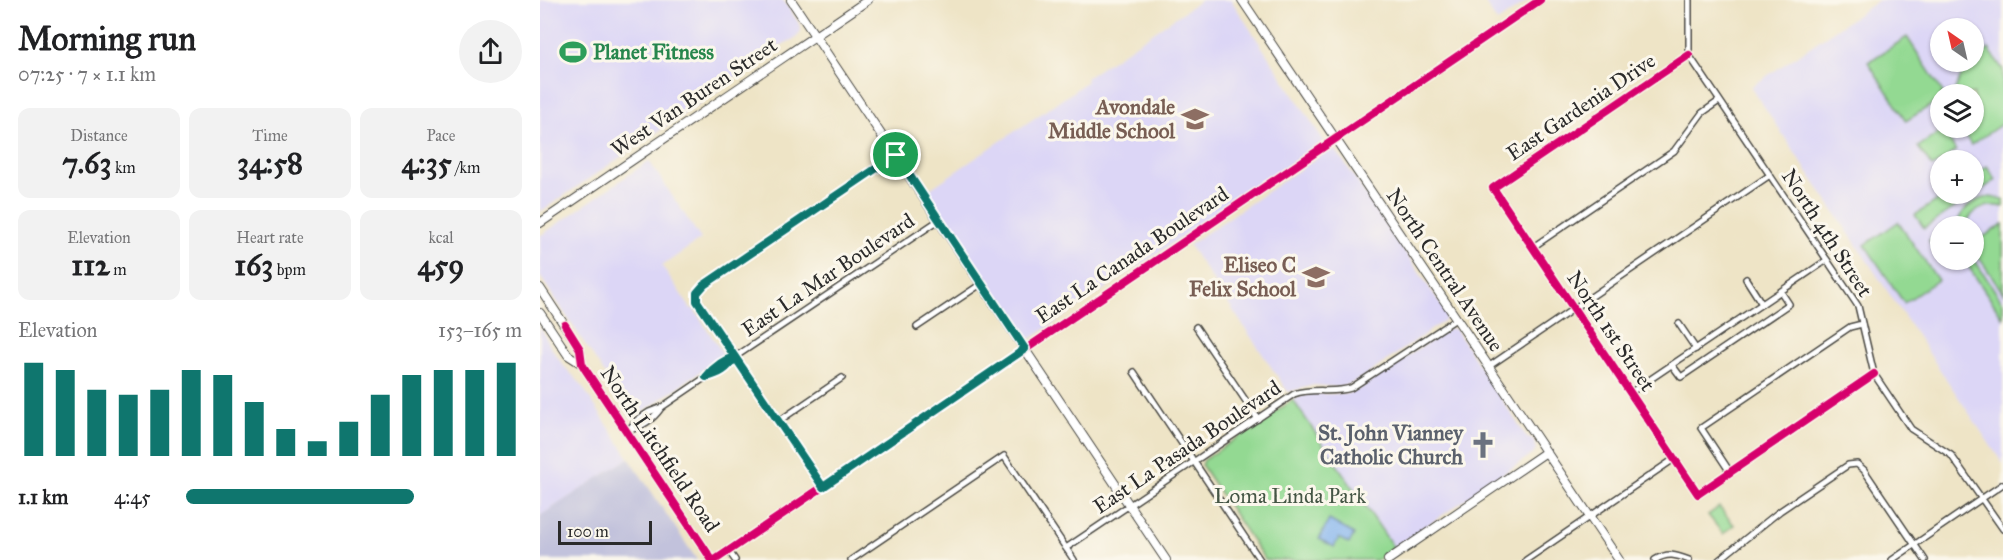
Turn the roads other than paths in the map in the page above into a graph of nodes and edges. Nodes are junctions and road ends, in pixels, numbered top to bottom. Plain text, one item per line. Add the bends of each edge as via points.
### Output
1 (791, 0) edge
2 (868, 0) edge
3 (1242, 0) edge
4 (1540, 0) edge
5 (1689, 0) edge
6 (816, 36) junction
7 (1689, 55) junction
8 (1719, 100) junction
9 (1335, 138) junction
10 (896, 155) junction
11 (1770, 175) junction
12 (1493, 188) joint
13 (939, 220) junction
14 (540, 223) edge
15 (1533, 247) junction
16 (1827, 260) junction
17 (1746, 279) dead end
18 (981, 284) junction
19 (540, 288) edge
20 (1781, 292) junction
21 (1762, 303) junction
22 (1574, 309) junction
23 (540, 313) edge
24 (1456, 319) junction
25 (1679, 324) dead end
26 (1862, 324) junction
27 (917, 327) dead end
28 (1196, 327) dead end
29 (1025, 349) junction
30 (1696, 349) junction
31 (735, 357) junction
32 (582, 364) junction
33 (1672, 365) junction
34 (1488, 367) junction
35 (1134, 372) dead end
36 (1874, 374) junction
37 (842, 378) dead end
38 (1630, 393) junction
39 (1258, 419) junction
40 (779, 421) junction
41 (627, 432) junction
42 (1546, 452) junction
43 (1674, 459) junction
44 (1195, 461) junction
45 (1730, 472) junction
46 (2003, 484) edge
47 (823, 487) junction
48 (1983, 498) junction
49 (1130, 505) junction
50 (1590, 517) junction
51 (2003, 529) edge
52 (1915, 544) junction
53 (1066, 548) junction
54 (728, 550) junction
55 (713, 560) edge
56 (735, 560) edge
57 (851, 560) edge
58 (1074, 560) edge
59 (1167, 560) edge
60 (1260, 560) edge
61 (1388, 560) edge
62 (1526, 560) edge
63 (1619, 560) edge
64 (1655, 560) edge
65 (1689, 560) edge
66 (1719, 560) edge
67 (1892, 560) edge
68 (1925, 560) edge

1 - 6 street
2 - 6 main road, West Van Buren Street
3 - 9 street, North Central Avenue
4 - 9 street, East La Canada Boulevard
5 - 7 street
6 - 10 street
6 - 14 main road, West Van Buren Street
7 - 8 street, North 4th Street
7 - 12 street, East Gardenia Drive
8 - 11 street, North 4th Street
8 - 15 street via 1702,113 1674,151
9 - 24 street, North Central Avenue
9 - 29 street, East La Canada Boulevard
10 - 13 street
10 - 31 street via 697,293 697,301
11 - 16 street, North 4th Street
11 - 22 street
12 - 15 street, North 1st Street
13 - 18 street
13 - 31 street, East La Mar Boulevard
15 - 22 street, North 1st Street
16 - 20 street
16 - 26 street, North 4th Street via 1858,306
17 - 21 street
18 - 27 street
18 - 29 street
19 - 32 street, North Litchfield Road via 580,349
20 - 21 street
20 - 33 street via 1789,304 1681,378
21 - 30 street
22 - 34 street
22 - 38 street, North 1st Street
23 - 32 street, North Litchfield Road via 568,355
24 - 34 street, North Central Avenue
24 - 39 street, East La Pasada Boulevard via 1351,388 1300,392
25 - 30 street
26 - 36 street, North 4th Street
26 - 45 street via 1850,327 1701,428
28 - 39 street
29 - 47 street, East La Canada Boulevard
29 - 49 street
30 - 33 street
31 - 40 street
31 - 41 street, East La Mar Boulevard via 637,420
32 - 41 street, North Litchfield Road
33 - 38 street
34 - 42 street, North Central Avenue
35 - 44 street
36 - 45 street
36 - 48 street, North 4th Street via 1911,429 1952,455
37 - 40 street
38 - 43 street, North 1st Street
39 - 44 street, East La Pasada Boulevard
40 - 47 street
41 - 55 street, North Litchfield Road
42 - 50 street, North Central Avenue
42 - 61 street
43 - 45 street, North 1st Street via 1698,494
43 - 50 street
44 - 49 street, East La Pasada Boulevard
44 - 60 street
46 - 48 street
47 - 54 street, East La Canada Boulevard
48 - 51 street, North 4th Street
48 - 52 street
49 - 53 street, East La Pasada Boulevard
49 - 59 street
50 - 62 street
50 - 63 street, North Central Avenue
52 - 66 street via 1857,464 1848,465 1780,512
52 - 67 street
52 - 68 street
53 - 57 street via 1004,456
53 - 58 street
54 - 55 street, East La Canada Boulevard
54 - 56 street, North Litchfield Road
64 - 65 street via 1668,554

